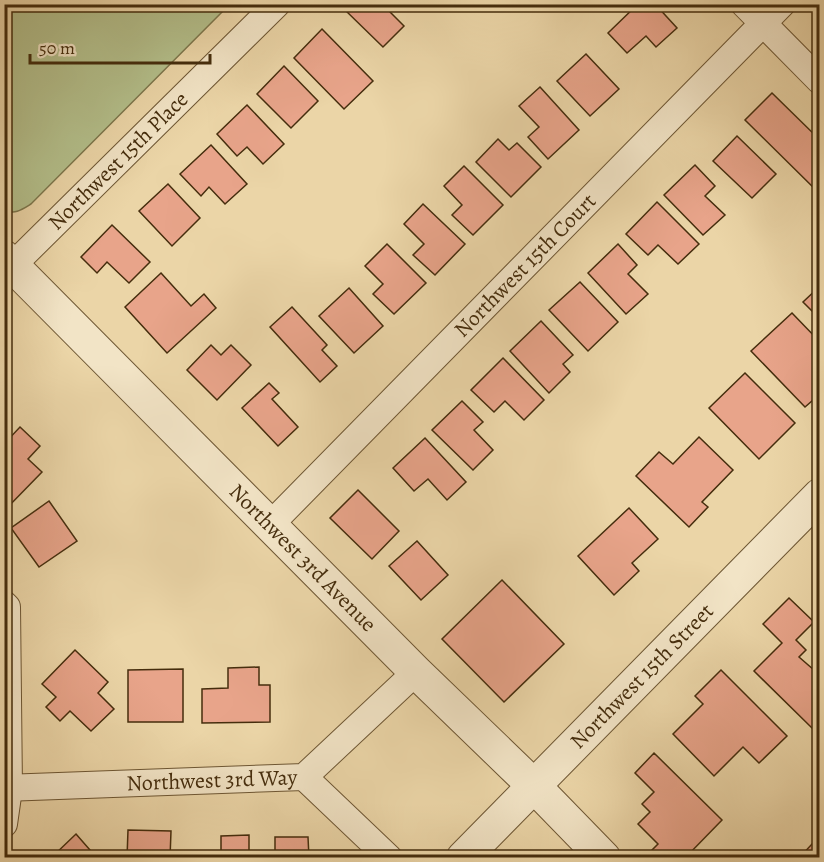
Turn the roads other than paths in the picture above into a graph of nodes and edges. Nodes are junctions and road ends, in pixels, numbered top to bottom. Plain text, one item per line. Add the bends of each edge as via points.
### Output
1 (277, 4) edge
2 (744, 4) edge
3 (782, 4) edge
4 (762, 24) junction
5 (819, 81) edge
6 (9, 261) edge
7 (819, 495) edge
8 (270, 525) junction
9 (4, 604) edge
10 (416, 672) junction
11 (304, 777) junction
12 (534, 786) junction
13 (7, 788) edge
14 (4, 824) edge
15 (389, 858) edge
16 (462, 858) edge
17 (604, 858) edge

1 - 6 street, Northwest 15th Place
2 - 4 street
3 - 4 street, Northwest 15th Court
4 - 5 street
4 - 8 street, Northwest 15th Court
6 - 8 street, Northwest 3rd Avenue
7 - 12 street, Northwest 15th Street
8 - 10 street, Northwest 3rd Avenue
9 - 13 street
10 - 11 street, Northwest 3rd Way
10 - 12 street, Northwest 3rd Avenue
11 - 13 street, Northwest 3rd Way
11 - 15 street
12 - 16 street, Northwest 15th Street
12 - 17 street, Northwest 3rd Avenue
13 - 14 street

